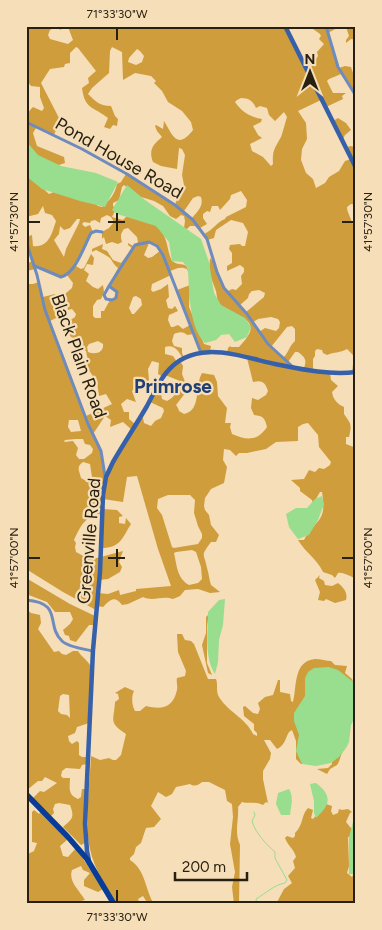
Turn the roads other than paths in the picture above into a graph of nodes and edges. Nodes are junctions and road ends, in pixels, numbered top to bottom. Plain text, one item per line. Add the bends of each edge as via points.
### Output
1 (285, 26) edge
2 (326, 26) edge
3 (356, 96) edge
4 (26, 122) edge
5 (356, 168) edge
6 (102, 232) dead end
7 (26, 241) edge
8 (35, 265) junction
9 (109, 286) junction
10 (201, 353) junction
11 (294, 368) junction
12 (356, 372) edge
13 (106, 479) junction
14 (26, 600) edge
15 (93, 651) junction
16 (26, 794) edge
17 (90, 864) junction
18 (114, 904) edge

1 - 5 main road
2 - 3 street via 338,67
4 - 11 street, Pond House Road via 127,174 193,220 206,239 224,288 268,344
6 - 8 street via 91,233 66,276 61,278
7 - 8 street, Black Plain Road
8 - 13 street, Black Plain Road via 45,310 88,424 102,451
9 - 9 street via 104,294 106,299 112,300 117,292
9 - 10 street via 135,245 150,242 157,246
10 - 11 main road, Greenville Road via 222,353
10 - 13 main road, Greenville Road via 184,358 166,373
11 - 12 main road, Greenville Road via 330,373
13 - 15 main road, Greenville Road
14 - 15 street via 44,604 51,612 57,635 63,643
15 - 17 main road, Greenville Road via 85,824
16 - 17 main road
17 - 18 main road

